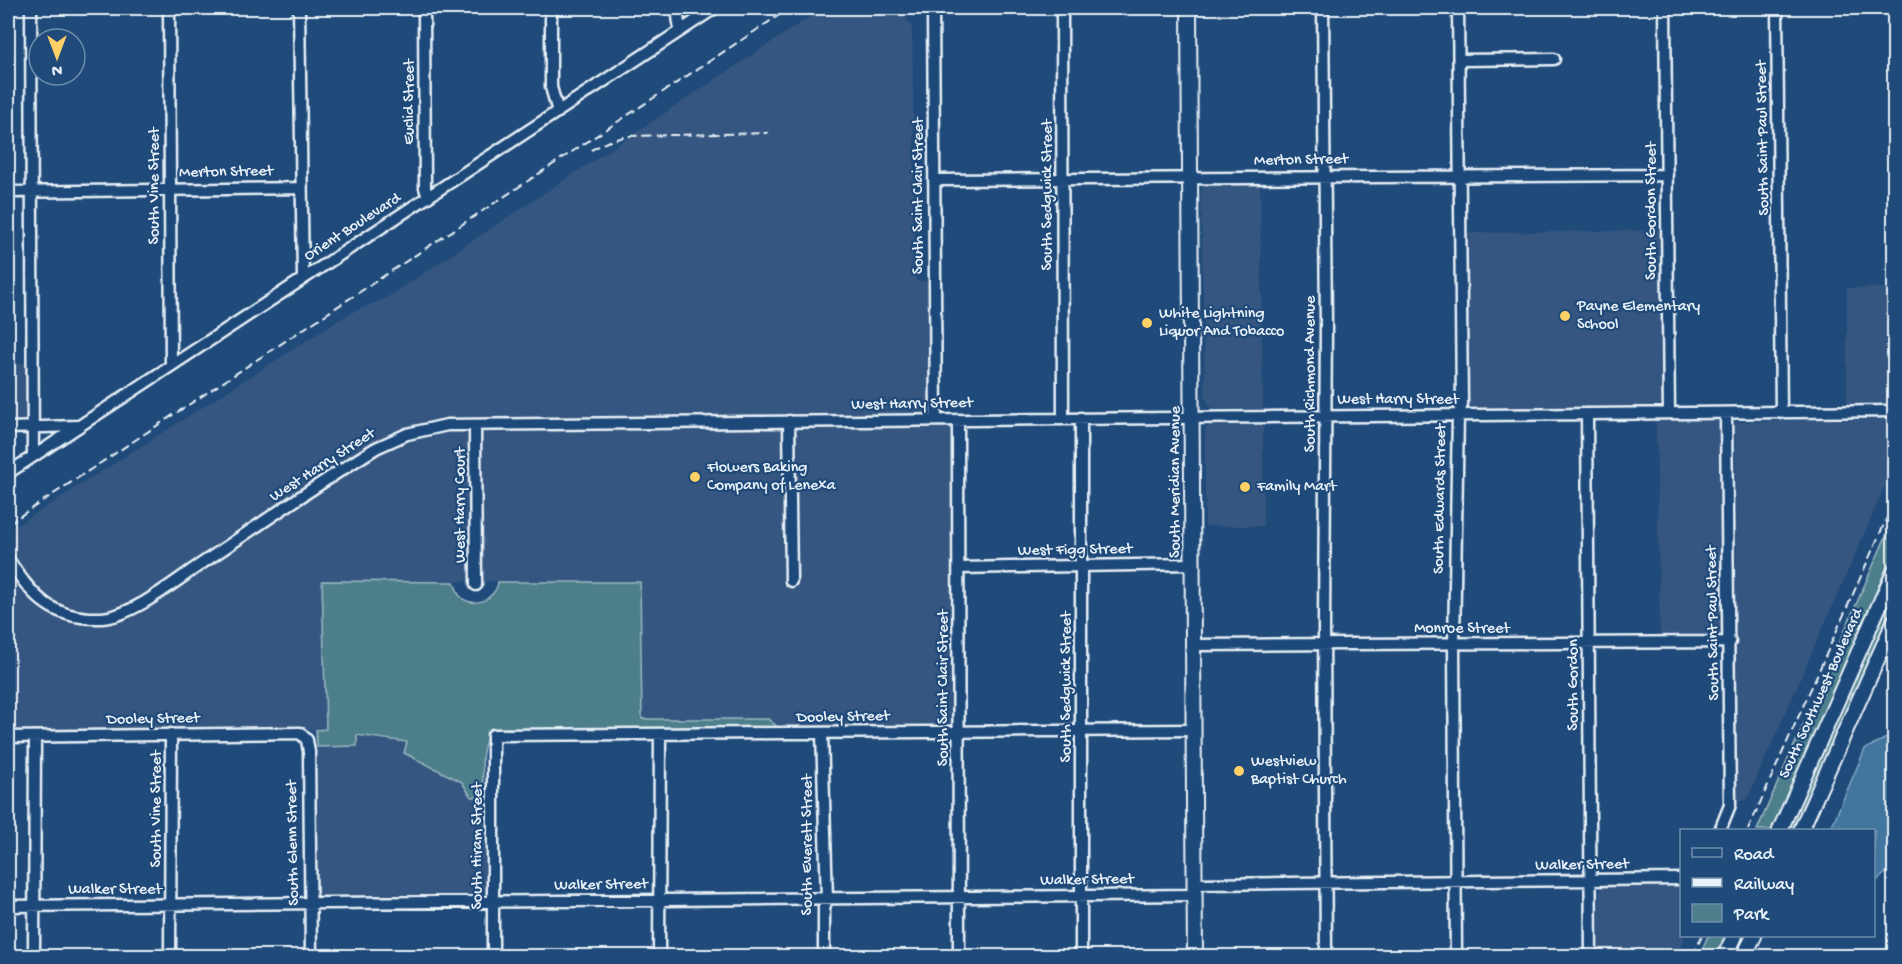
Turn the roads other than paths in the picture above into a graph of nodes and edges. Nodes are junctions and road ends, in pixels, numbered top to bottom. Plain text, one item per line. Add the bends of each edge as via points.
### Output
1 (31, 8) edge
2 (169, 8) edge
3 (299, 8) edge
4 (424, 8) edge
5 (551, 8) edge
6 (677, 8) edge
7 (715, 8) edge
8 (933, 8) edge
9 (1062, 8) edge
10 (1189, 8) edge
11 (1323, 8) edge
12 (1458, 8) edge
13 (1665, 8) edge
14 (1778, 8) edge
15 (680, 31) junction
16 (1554, 59) dead end
17 (1459, 60) junction
18 (558, 111) junction
19 (1460, 175) junction
20 (1667, 175) junction
21 (1325, 176) junction
22 (1191, 177) junction
23 (1064, 178) junction
24 (934, 180) junction
25 (300, 188) junction
26 (170, 189) junction
27 (31, 191) junction
28 (8, 192) edge
29 (428, 196) junction
30 (303, 278) junction
31 (171, 365) junction
32 (1894, 411) edge
33 (1669, 413) junction
34 (1726, 413) junction
35 (1781, 413) junction
36 (1587, 414) junction
37 (1458, 415) junction
38 (1193, 416) junction
39 (1325, 416) junction
40 (1063, 418) junction
41 (1081, 418) junction
42 (936, 420) junction
43 (958, 420) junction
44 (789, 421) junction
45 (476, 425) junction
46 (78, 426) junction
47 (8, 428) edge
48 (32, 428) junction
49 (33, 456) junction
50 (8, 472) edge
51 (8, 559) edge
52 (1192, 564) junction
53 (1083, 566) junction
54 (959, 568) junction
55 (1894, 572) edge
56 (791, 581) dead end
57 (476, 585) dead end
58 (1894, 622) edge
59 (1730, 642) junction
60 (1324, 644) junction
61 (1454, 644) junction
62 (1588, 644) junction
63 (1193, 645) junction
64 (1082, 730) junction
65 (1194, 730) junction
66 (960, 731) junction
67 (300, 733) joint
68 (822, 733) junction
69 (171, 734) junction
70 (660, 734) junction
71 (493, 735) joint
72 (8, 737) edge
73 (35, 737) junction
74 (1721, 829) edge
75 (1781, 829) edge
76 (1802, 829) edge
77 (1680, 879) edge
78 (1590, 881) junction
79 (1455, 882) junction
80 (1326, 884) junction
81 (1195, 889) junction
82 (1081, 896) junction
83 (960, 897) junction
84 (826, 899) junction
85 (659, 901) junction
86 (493, 902) junction
87 (310, 904) junction
88 (172, 905) junction
89 (8, 906) edge
90 (35, 906) junction
91 (1734, 937) edge
92 (1754, 937) edge
93 (34, 957) edge
94 (170, 957) edge
95 (310, 957) edge
96 (493, 957) edge
97 (659, 957) edge
98 (824, 957) edge
99 (959, 957) edge
100 (1081, 957) edge
101 (1195, 957) edge
102 (1326, 957) edge
103 (1456, 957) edge
104 (1591, 957) edge
105 (1725, 957) edge
106 (1744, 957) edge

1 - 27 street
2 - 26 street, South Vine Street
3 - 25 street
4 - 29 street, Euclid Street
5 - 18 street via 551,87
6 - 15 street
7 - 15 street, Orient Boulevard
8 - 24 street, South Saint Clair Street
9 - 23 street, South Sedgwick Street
10 - 22 main road, South Meridian Avenue
11 - 21 street, South Richmond Avenue
12 - 17 street, South Edwards Street
13 - 20 street, South Gordon Street
14 - 35 street, South Saint Paul Street
15 - 18 street, Orient Boulevard
16 - 17 street
17 - 19 street, South Edwards Street
18 - 29 street, Orient Boulevard
19 - 20 street, Merton Street
19 - 21 street, Merton Street
19 - 37 street, South Edwards Street via 1462,405
20 - 33 street, South Gordon Street
21 - 22 street, Merton Street
21 - 39 street, South Richmond Avenue
22 - 23 street, Merton Street
22 - 38 main road, South Meridian Avenue
23 - 24 street, Merton Street
23 - 40 street, South Sedgwick Street
24 - 42 street, South Saint Clair Street
25 - 26 street, Merton Street
25 - 30 street
26 - 27 street, Merton Street
26 - 31 street, South Vine Street
27 - 28 street, Merton Street
27 - 48 street
29 - 30 street, Orient Boulevard
30 - 31 street, Orient Boulevard
31 - 46 street, Orient Boulevard
32 - 35 street, West Harry Street
33 - 34 street, West Harry Street
33 - 36 street, West Harry Street
34 - 35 street, West Harry Street
34 - 59 street, South Saint Paul Street
36 - 37 street, West Harry Street
36 - 62 street, South Gordon
37 - 39 street, West Harry Street
37 - 61 street, South Edwards Street
38 - 39 street, West Harry Street
38 - 41 street, West Harry Street
38 - 52 main road, South Meridian Avenue
39 - 60 street, South Richmond Avenue
40 - 41 street, West Harry Street
40 - 43 street, West Harry Street
41 - 53 street, South Sedgwick Street
42 - 43 street, West Harry Street
42 - 44 street, West Harry Street
43 - 54 street, South Saint Clair Street
44 - 45 street, West Harry Street
44 - 56 street
45 - 51 street, West Harry Street via 434,426 384,444 174,582 111,616 78,616 44,604 27,588
45 - 57 street, West Harry Court
46 - 48 street
46 - 49 street, Orient Boulevard
47 - 48 street
48 - 49 street
49 - 50 street, Orient Boulevard
52 - 53 street, West Figg Street
52 - 63 main road, South Meridian Avenue
53 - 54 street, West Figg Street
53 - 64 street, South Sedgwick Street
54 - 66 street, South Saint Clair Street
55 - 75 main road, South Southwest Boulevard
58 - 76 main road
59 - 62 street, Monroe Street
59 - 74 street, South Saint Paul Street via 1730,805
60 - 61 street, Monroe Street
60 - 63 street, Monroe Street
60 - 80 street, South Richmond Avenue
61 - 62 street, Monroe Street
61 - 79 street, South Edwards Street
62 - 78 street, South Gordon
63 - 65 main road, South Meridian Avenue
64 - 65 street, Dooley Street
64 - 66 street, Dooley Street
64 - 82 street, South Sedgwick Street
65 - 81 main road, South Meridian Avenue
66 - 68 street, Dooley Street
66 - 83 street, South Saint Clair Street
67 - 69 street, Dooley Street
67 - 87 street, South Glenn Street via 307,740 309,752
68 - 70 street, Dooley Street
68 - 84 street, South Everett Street
69 - 73 street, Dooley Street
69 - 88 street, South Vine Street
70 - 71 street, Dooley Street
70 - 85 street
71 - 86 street, South Hiram Street
72 - 73 street, Dooley Street
73 - 90 street
77 - 78 street, Walker Street
78 - 79 street, Walker Street
78 - 104 street, South Gordon
79 - 80 street, Walker Street
79 - 103 street, South Edwards Street
80 - 81 street, Walker Street
80 - 102 street, South Richmond Avenue
81 - 82 street, Walker Street
81 - 101 main road, South Meridian Avenue
82 - 83 street, Walker Street
82 - 100 street, South Sedgwick Street
83 - 84 street, Walker Street
83 - 99 street, South Saint Clair Street
84 - 85 street, Walker Street
84 - 98 street, South Everett Street
85 - 86 street, Walker Street
85 - 97 street
86 - 87 street, Walker Street
86 - 96 street, South Hiram Street
87 - 88 street, Walker Street
87 - 95 street, South Glenn Street
88 - 90 street, Walker Street
88 - 94 street, South Vine Street
89 - 90 street, Walker Street
90 - 93 street
91 - 105 main road
92 - 106 main road

